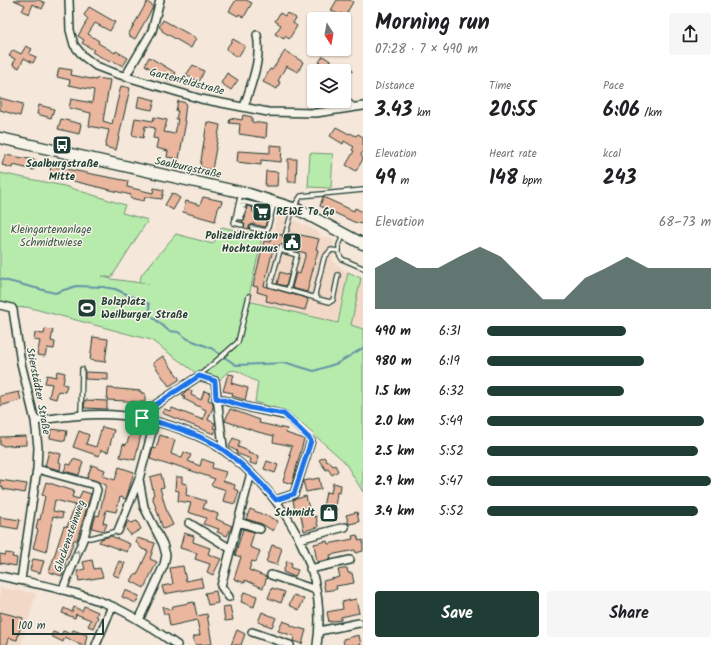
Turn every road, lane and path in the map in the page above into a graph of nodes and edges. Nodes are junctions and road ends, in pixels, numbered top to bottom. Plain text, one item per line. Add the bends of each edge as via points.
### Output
1 (70, 0) edge
2 (160, 0) edge
3 (258, 35) dead end
4 (125, 77) junction
5 (351, 101) edge
6 (244, 107) junction
7 (360, 107) edge
8 (0, 138) edge
9 (363, 190) edge
10 (273, 205) junction
11 (238, 207) junction
12 (293, 208) junction
13 (242, 225) dead end
14 (252, 228) dead end
15 (345, 233) junction
16 (285, 236) dead end
17 (363, 244) edge
18 (339, 251) junction
19 (363, 268) edge
20 (338, 275) dead end
21 (288, 290) junction
22 (248, 296) dead end
23 (317, 298) junction
24 (0, 305) edge
25 (82, 369) dead end
26 (199, 376) junction
27 (216, 398) junction
28 (81, 414) junction
29 (284, 414) joint
30 (142, 418) junction
31 (35, 421) junction
32 (155, 421) junction
33 (311, 441) joint
34 (221, 449) junction
35 (37, 469) junction
36 (251, 473) junction
37 (139, 479) junction
38 (276, 500) junction
39 (239, 522) junction
40 (189, 523) dead end
41 (345, 527) dead end
42 (260, 528) dead end
43 (118, 531) joint
44 (84, 537) junction
45 (299, 539) junction
46 (231, 549) junction
47 (350, 560) dead end
48 (310, 569) junction
49 (271, 575) dead end
50 (0, 576) edge
51 (21, 580) junction
52 (63, 589) junction
53 (316, 590) junction
54 (229, 597) dead end
55 (112, 606) junction
56 (139, 620) junction
57 (359, 623) dead end
58 (319, 631) junction
59 (252, 632) dead end
60 (96, 645) edge
61 (177, 645) edge
62 (290, 645) edge
63 (317, 645) edge

1 - 4 street, Gartenfeldstraße via 70,30 72,41 78,50 96,66
2 - 4 street, Gartenfeldstraße via 152,31
3 - 6 street via 258,61
4 - 6 street, Gartenfeldstraße via 202,99
5 - 7 lane
6 - 7 street, Gartenfeldstraße via 268,112 305,114
8 - 11 street, Saalburgstraße
9 - 12 lane via 301,196
10 - 11 street, Saalburgstraße
10 - 11 lane
10 - 12 street, Saalburgstraße
10 - 14 lane via 267,231
11 - 11 lane via 243,212
11 - 13 lane via 234,223
12 - 15 street, Saalburgstraße
12 - 16 lane
15 - 17 street, Saalburgstraße
15 - 18 lane
18 - 19 lane via 342,259
18 - 23 lane via 331,250 324,258 315,294
20 - 23 lane via 333,300 330,302
21 - 21 lane via 297,255 280,249 270,285
21 - 23 lane
22 - 26 lane via 238,342
24 - 31 street, Stierstädter Straße via 12,308 21,363
25 - 28 lane
26 - 27 street via 215,381
26 - 30 street via 143,413
27 - 29 street
27 - 34 street
28 - 30 street
28 - 31 street
29 - 33 lane
30 - 32 street
31 - 35 street, Stierstädter Straße
32 - 34 street via 183,430
32 - 37 street
33 - 38 street via 294,494
34 - 36 street
35 - 44 street, Gluckensteinweg via 95,485 97,490
35 - 51 street, Stierstädter Straße
36 - 38 street
36 - 39 street
37 - 43 street
37 - 56 street via 144,506 166,555
38 - 45 street
39 - 42 street
39 - 46 street
40 - 46 street
41 - 45 street
43 - 44 lane via 90,538
52 -> 44 street, Gluckensteinweg
45 - 48 street
46 - 54 street via 222,586
47 - 48 street
48 - 53 street
49 - 53 street
50 - 51 street, Gluckensteinweg
51 - 52 street, Gluckensteinweg
52 - 55 street, Gluckensteinweg
53 - 58 street
55 - 56 street, Gluckensteinweg
55 - 60 street
56 - 61 street, Gluckensteinweg
57 - 58 street
58 - 63 street
59 - 62 street

